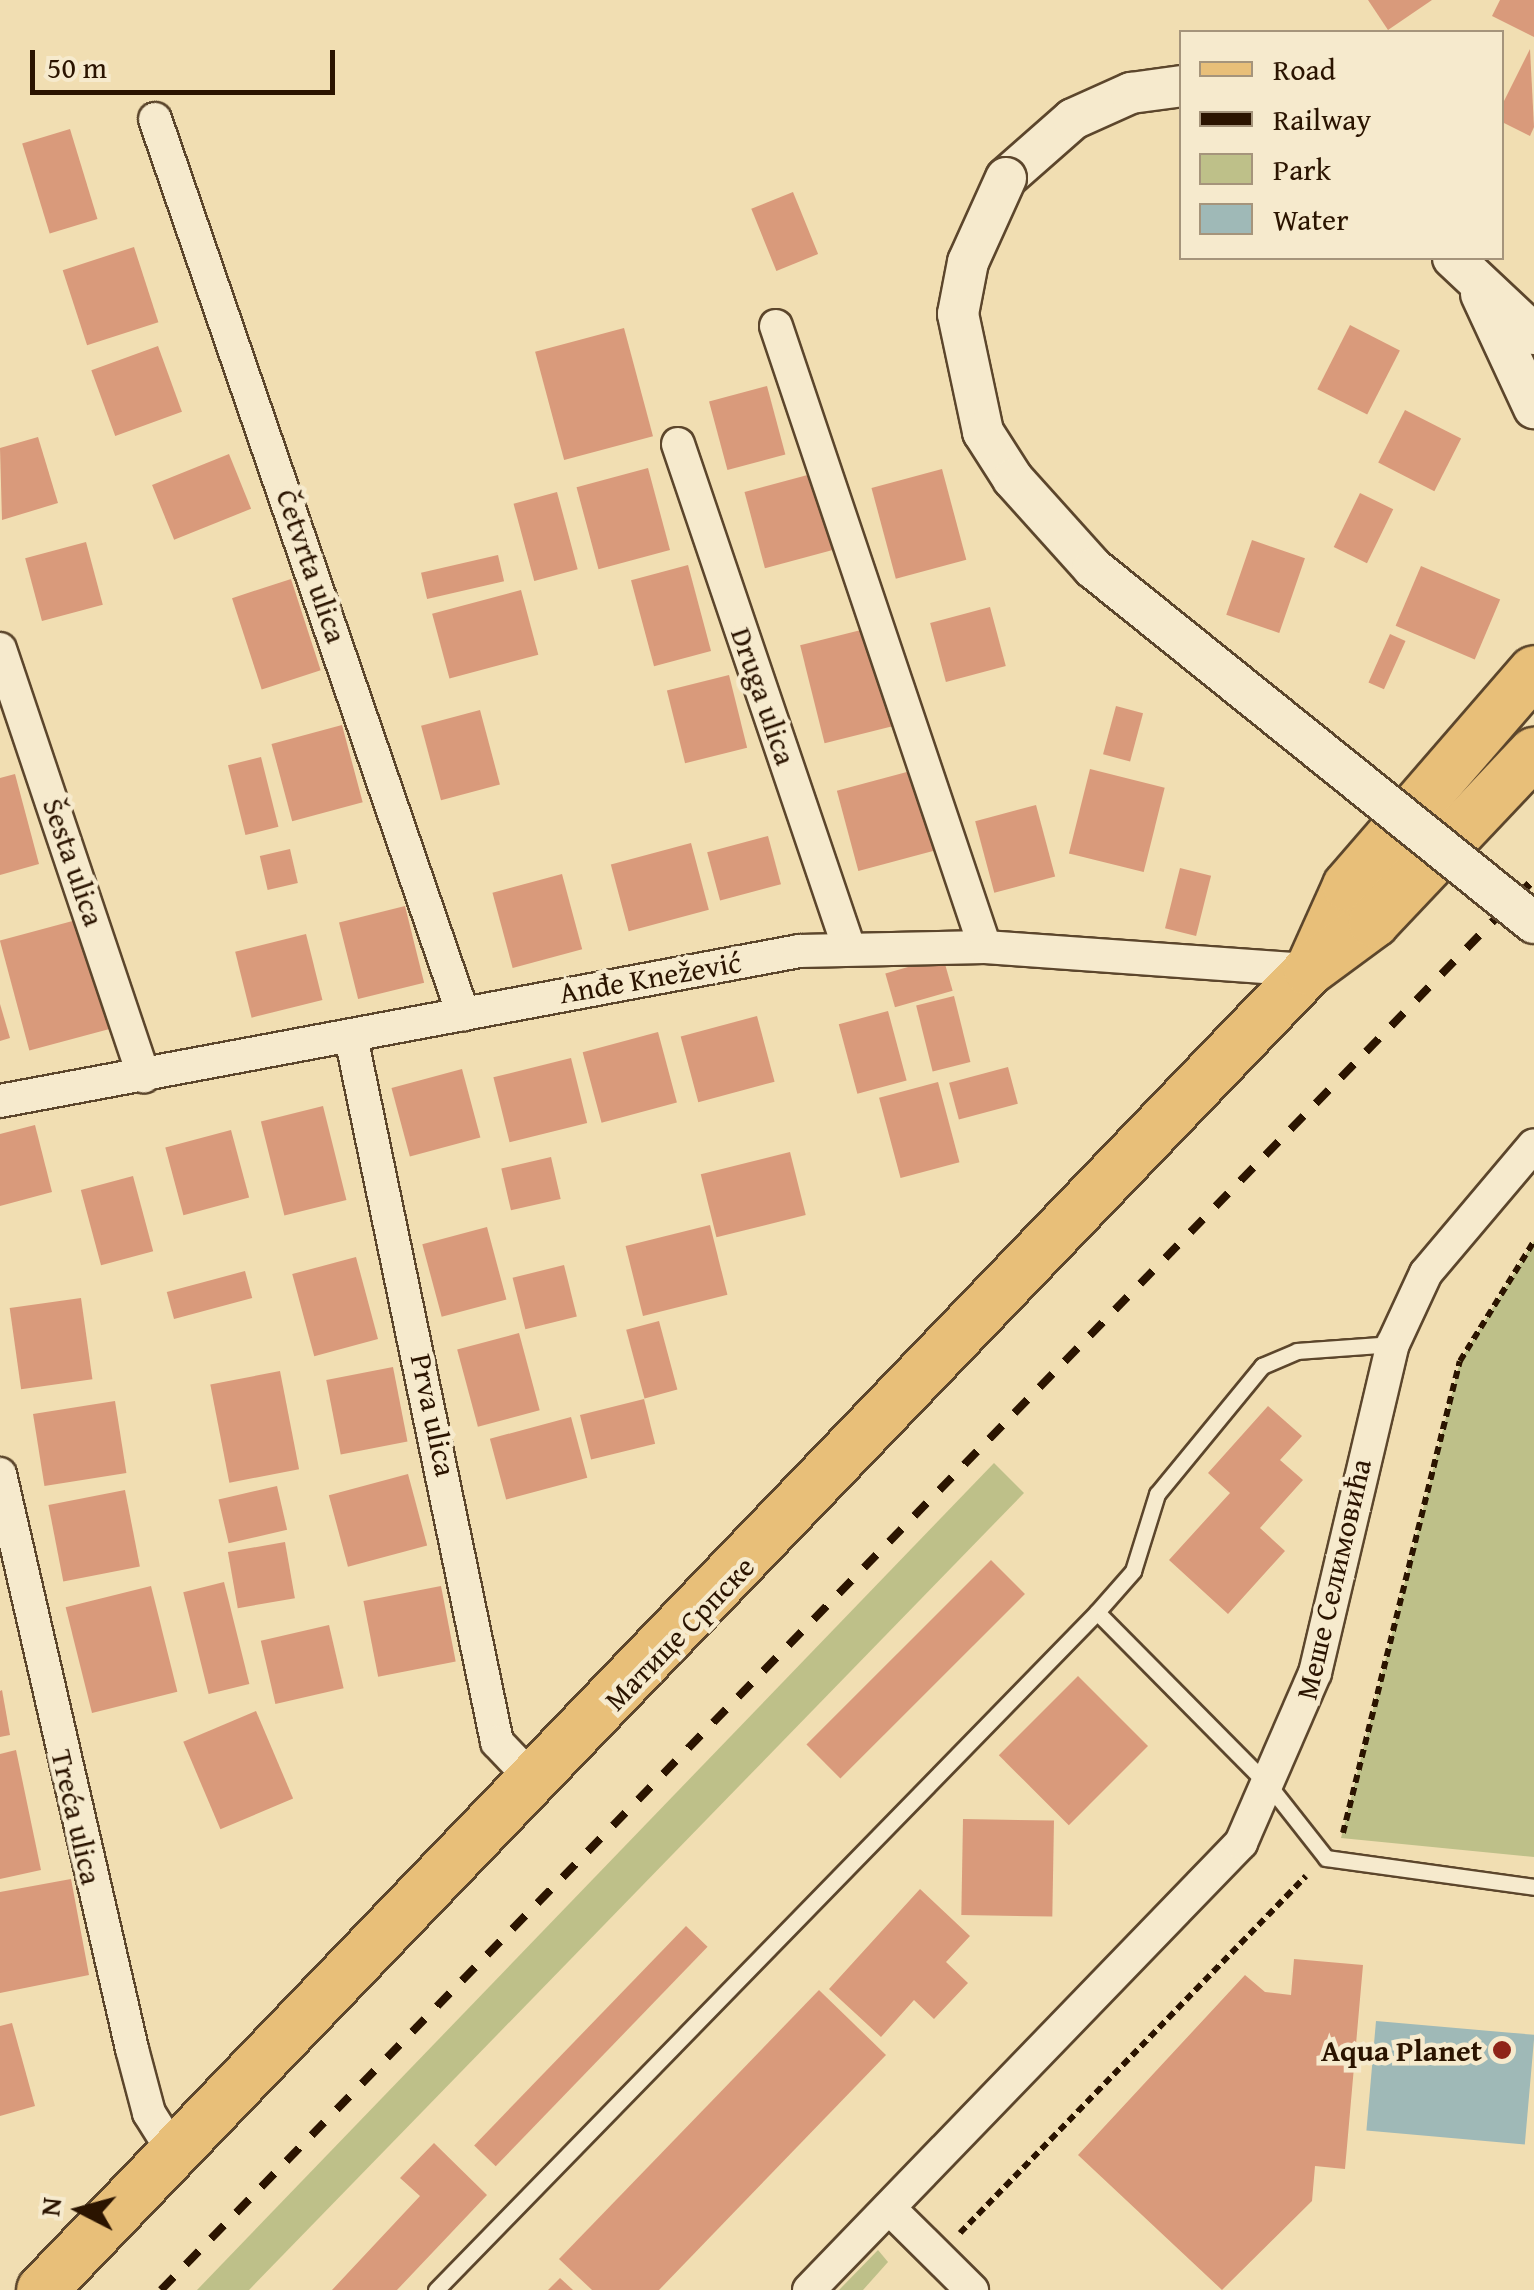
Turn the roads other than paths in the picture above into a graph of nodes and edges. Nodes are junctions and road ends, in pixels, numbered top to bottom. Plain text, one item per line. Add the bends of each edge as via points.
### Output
1 (1179, 86) edge
2 (154, 119) dead end
3 (1455, 260) edge
4 (1481, 294) junction
5 (776, 326) dead end
6 (1534, 334) edge
7 (1534, 408) edge
8 (678, 444) dead end
9 (0, 649) edge
10 (1534, 671) edge
11 (1534, 752) edge
12 (1534, 924) edge
13 (985, 947) junction
14 (848, 948) junction
15 (1310, 970) junction
16 (462, 1014) junction
17 (351, 1037) junction
18 (144, 1076) junction
19 (0, 1101) edge
20 (1534, 1145) edge
21 (1393, 1344) junction
22 (0, 1474) edge
23 (1097, 1612) junction
24 (534, 1781) junction
25 (1271, 1788) junction
26 (1534, 1887) edge
27 (174, 2153) junction
28 (890, 2208) junction
29 (42, 2290) edge
30 (436, 2290) edge
31 (810, 2290) edge
32 (972, 2290) edge

1 - 12 street, bridge via 1131,93 1073,119 1006,178 968,262 958,314 983,432 1013,479 1093,568
2 - 16 street, Četvrta ulica
3 - 4 street
4 - 6 street
4 - 7 street
5 - 13 street
8 - 14 street, Druga ulica
9 - 18 street, Šesta ulica
10 - 15 main road via 1348,886
11 - 15 main road via 1374,922
13 - 14 street, Anđe Knežević
13 - 15 street, Anđe Knežević
14 - 16 street, Anđe Knežević via 705,964
15 - 24 main road, Матице Српске
16 - 17 street, Anđe Knežević
17 - 18 street, Anđe Knežević
17 - 24 street, Prva ulica via 498,1742
18 - 19 street, Anđe Knežević
20 - 21 street, Меше Селимовића via 1426,1274
21 - 23 lane via 1296,1351 1262,1366 1157,1494 1133,1571
21 - 25 street, Меше Селимовића via 1315,1673
22 - 27 street, Treća ulica via 128,2032 150,2114
23 - 25 lane
23 - 30 lane
24 - 27 main road, Матице Српске
25 - 26 lane via 1326,1858 1346,1867
25 - 28 street, Меше Селимовића via 1224,1865
27 - 29 main road, Матице Српске
28 - 31 street, Меше Селимовића
28 - 32 street

